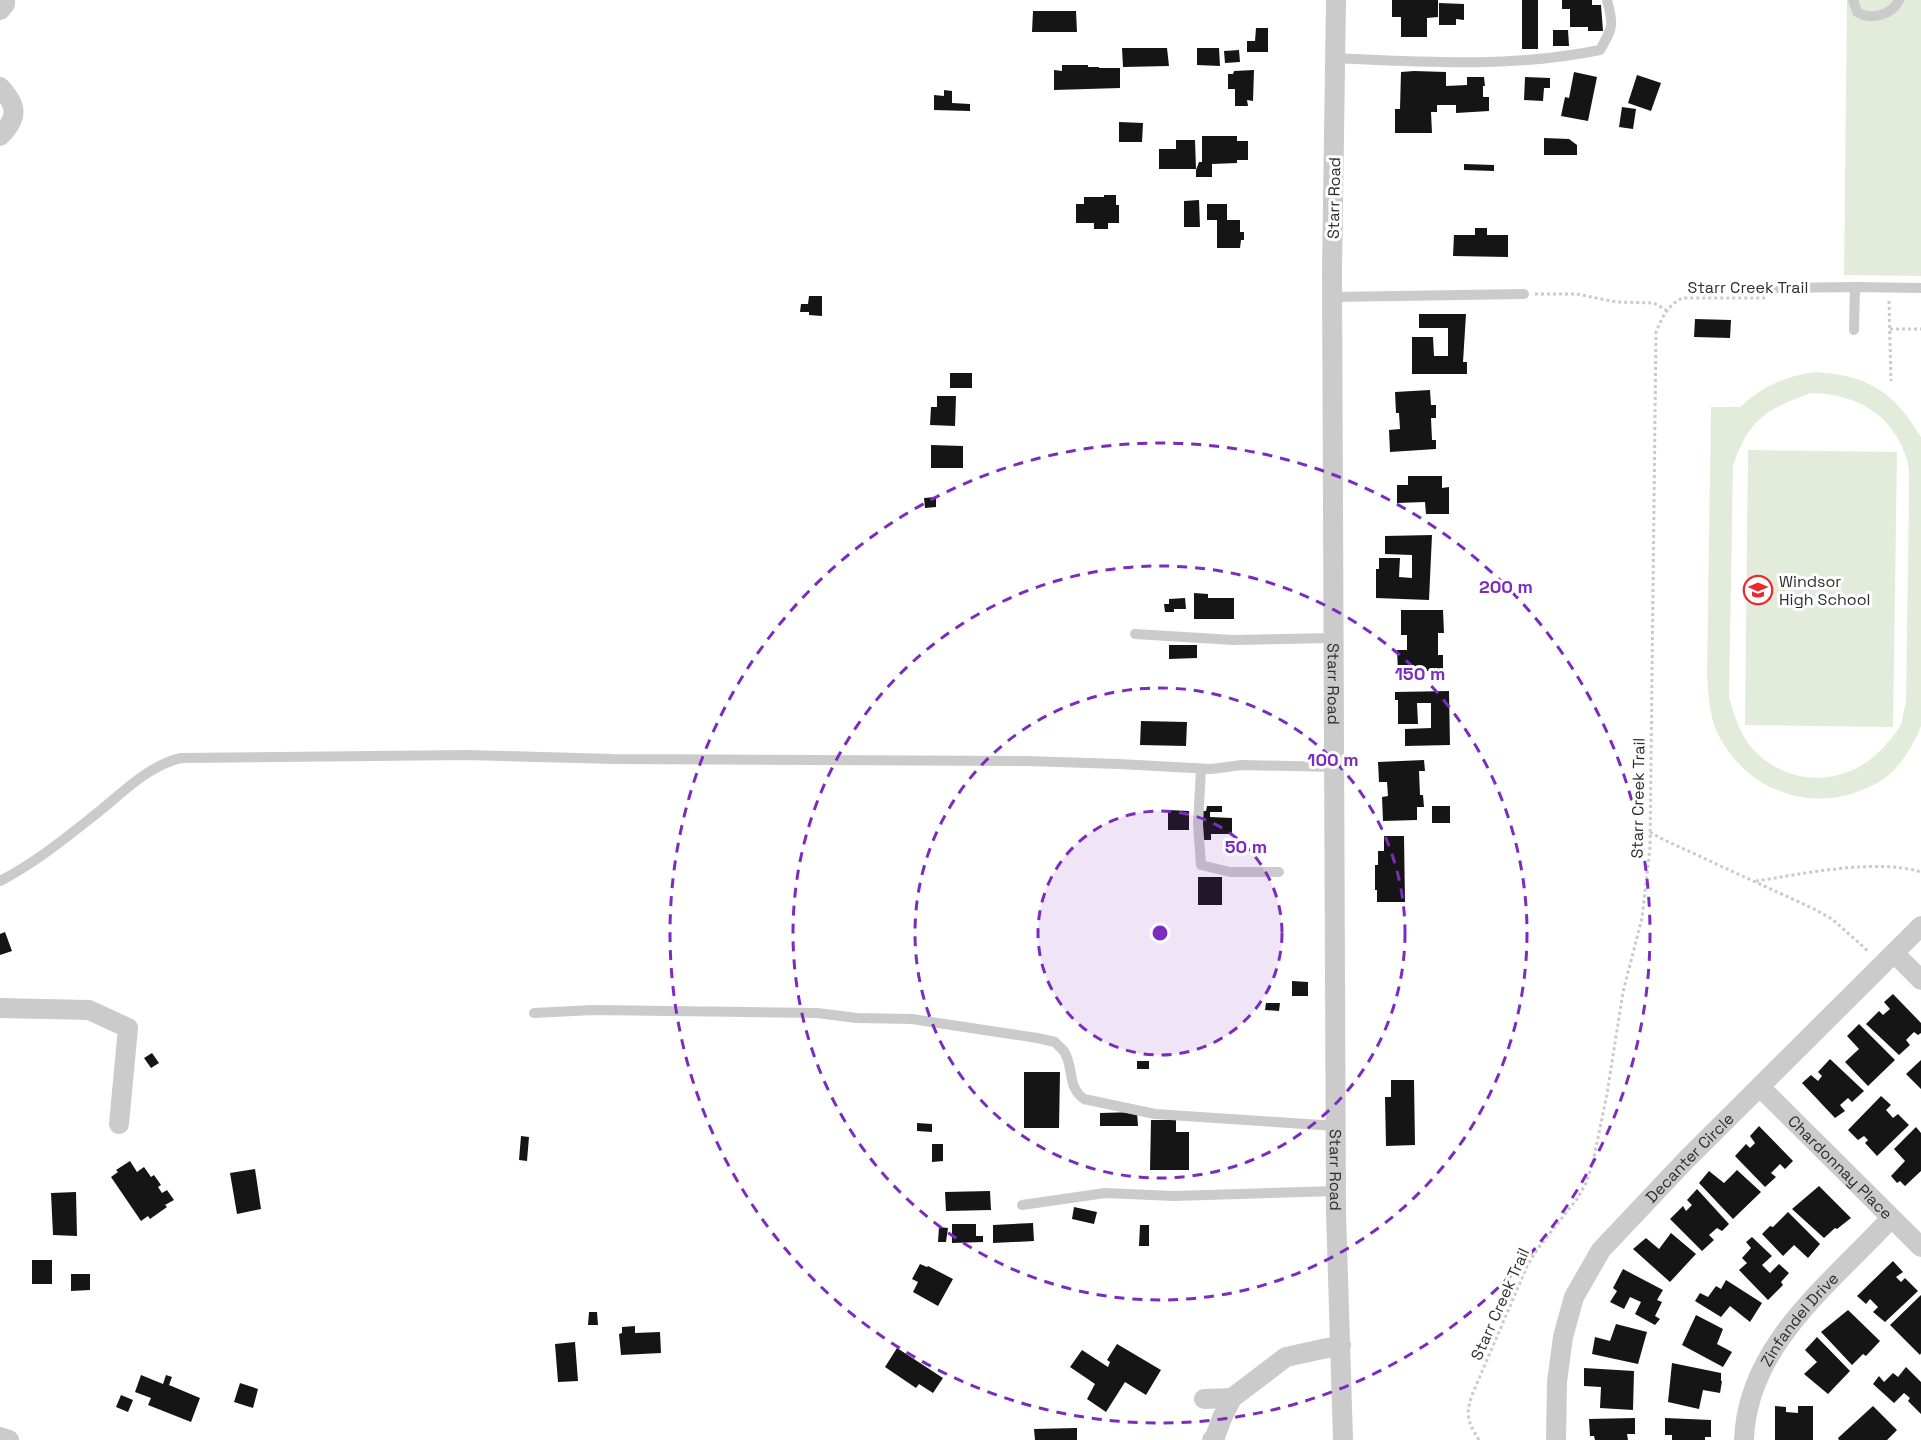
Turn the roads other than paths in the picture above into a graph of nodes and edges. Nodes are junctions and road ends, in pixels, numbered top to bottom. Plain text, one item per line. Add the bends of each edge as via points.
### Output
1 (5, 0) edge
2 (1336, 0) edge
3 (1607, 0) edge
4 (1853, 0) edge
5 (1899, 0) edge
6 (0, 10) edge
7 (1335, 58) junction
8 (0, 87) edge
9 (0, 136) edge
10 (1855, 287) junction
11 (1921, 288) edge
12 (1775, 293) road end
13 (1524, 294) road end
14 (1333, 297) junction
15 (1854, 330) dead end
16 (1136, 633) dead end
17 (1334, 638) junction
18 (1334, 767) junction
19 (1201, 769) junction
20 (1279, 872) dead end
21 (0, 881) edge
22 (1921, 926) edge
23 (1894, 953) junction
24 (1921, 980) edge
25 (0, 1008) edge
26 (534, 1013) dead end
27 (1761, 1088) junction
28 (119, 1124) dead end
29 (1336, 1126) junction
30 (1336, 1191) junction
31 (1022, 1205) dead end
32 (1891, 1218) junction
33 (1921, 1247) edge
34 (1341, 1346) junction
35 (1232, 1398) junction
36 (1204, 1399) dead end
37 (0, 1437) edge
38 (9, 1440) edge
39 (1212, 1440) edge
40 (1343, 1440) edge
41 (1556, 1440) edge
42 (1744, 1440) edge

1 - 6 street
2 - 7 street, Starr Road
3 - 7 lane via 1612,30 1600,50 1563,58
4 - 5 lane via 1857,12 1873,16 1890,10
7 - 14 street, Starr Road
8 - 9 street via 12,100 14,111
10 - 11 lane
10 - 12 lane
10 - 15 lane
13 - 14 lane
14 - 17 street, Starr Road
16 - 17 lane via 1233,640
17 - 18 street, Starr Road
18 - 19 lane via 1242,765
18 - 29 street, Starr Road
19 - 20 lane via 1201,866 1230,872
19 - 21 lane via 1027,761 624,760 467,755 181,758 145,774 44,854
22 - 23 street, Decanter Circle
23 - 24 street
23 - 27 street, Decanter Circle
25 - 28 street via 89,1010 128,1028
26 - 29 lane via 818,1013 912,1019 1054,1042 1064,1051 1074,1087 1084,1099 1155,1114
27 - 32 street, Chardonnay Place
27 - 41 street, Decanter Circle via 1601,1250 1574,1297 1563,1337
29 - 30 street, Starr Road
30 - 31 lane via 1174,1196 1105,1193
30 - 34 street, Starr Road
32 - 33 street, Chardonnay Place
32 - 42 street, Zinfandel Drive via 1793,1320 1761,1368 1749,1401
34 - 35 street via 1286,1357
34 - 40 street, Starr Road
35 - 36 street
35 - 39 street
37 - 38 street

